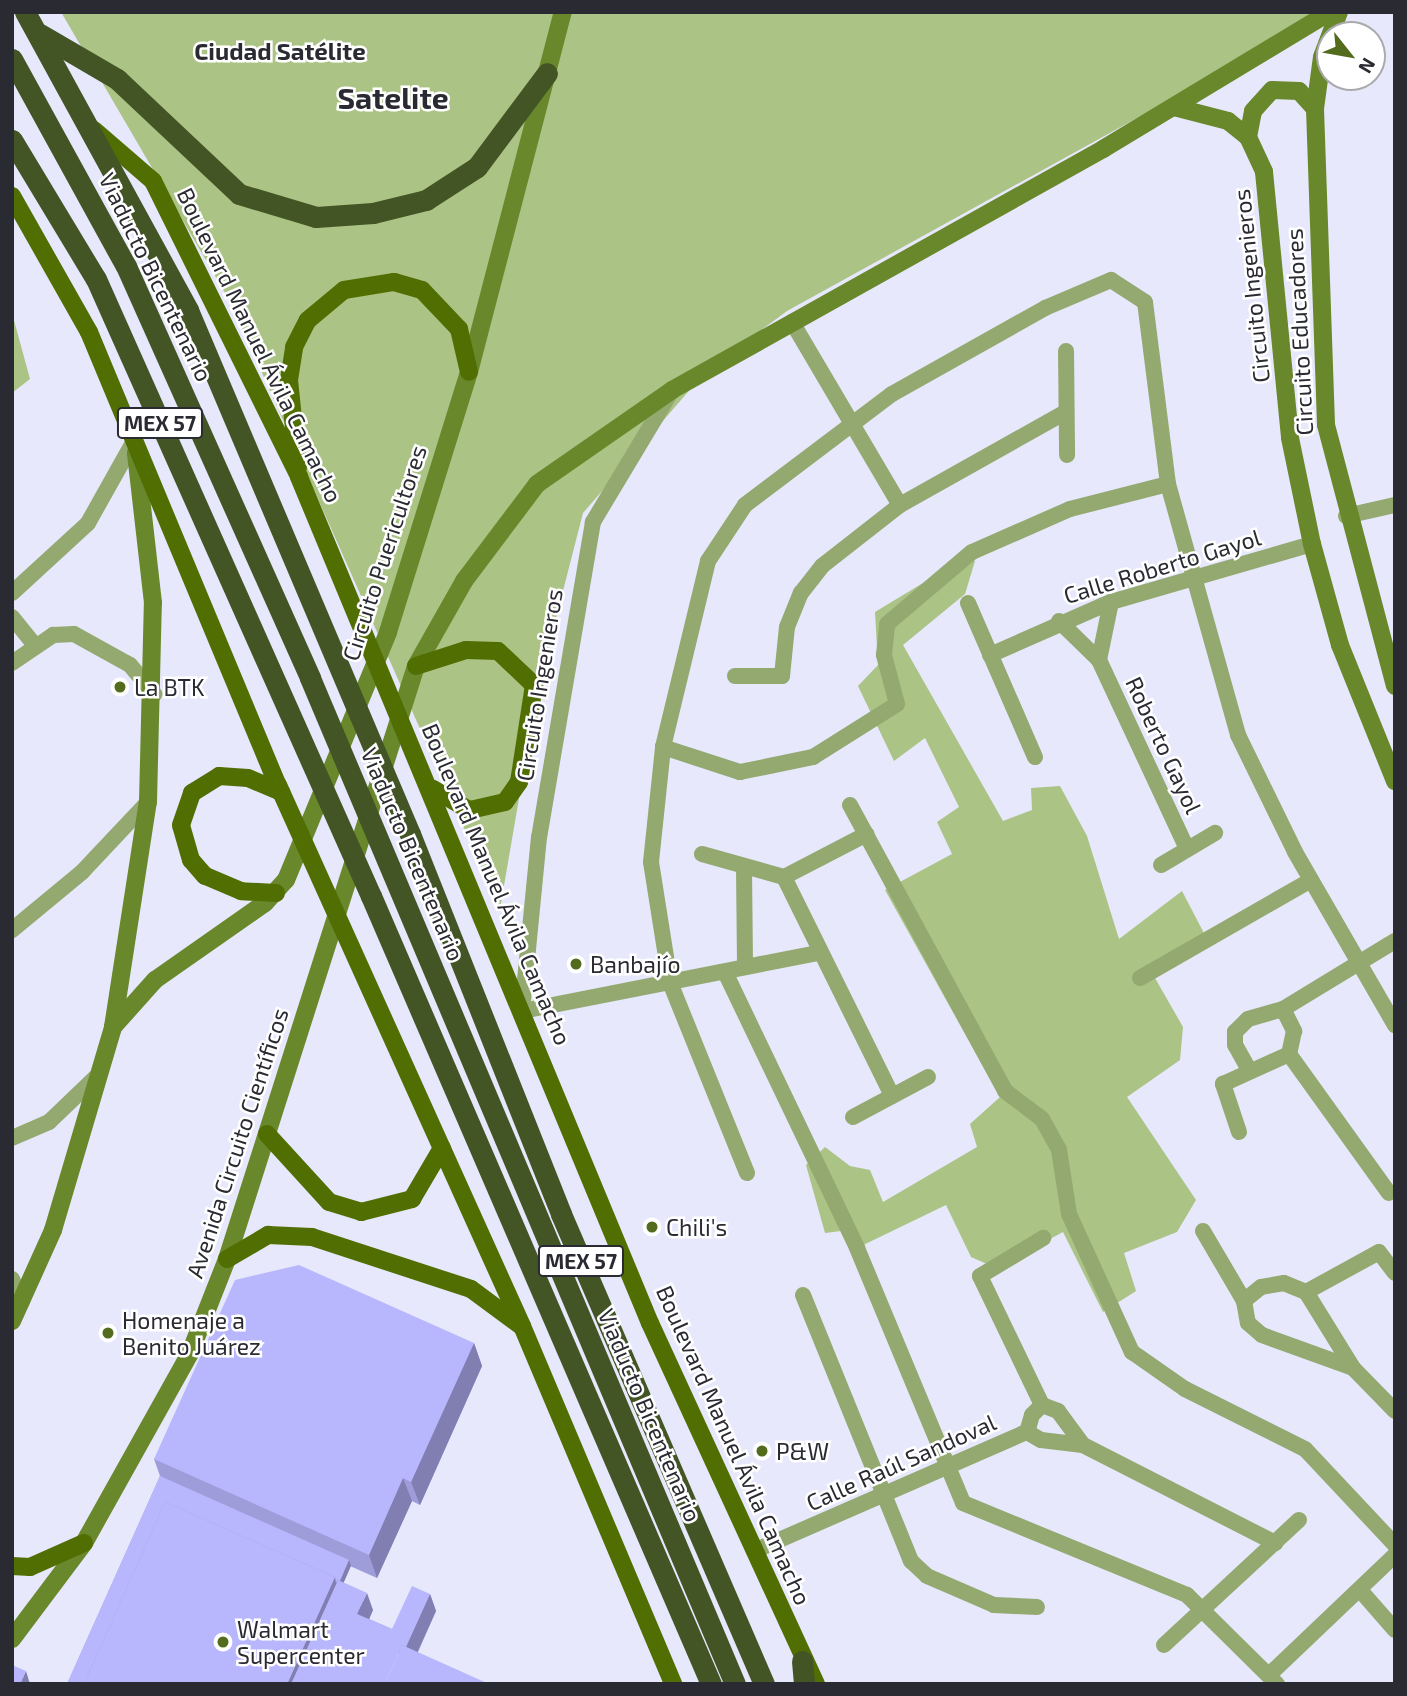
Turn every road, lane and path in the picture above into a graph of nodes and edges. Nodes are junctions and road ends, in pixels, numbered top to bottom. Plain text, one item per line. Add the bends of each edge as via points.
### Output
1 (25, 12) edge
2 (563, 12) edge
3 (1329, 12) edge
4 (1339, 12) edge
5 (38, 33) junction
6 (12, 59) edge
7 (547, 73) junction
8 (1174, 107) junction
9 (1315, 109) junction
10 (94, 130) junction
11 (1248, 137) junction
12 (12, 140) edge
13 (12, 195) edge
14 (792, 322) junction
15 (1066, 351) dead end
16 (469, 372) junction
17 (672, 390) junction
18 (1066, 412) junction
19 (853, 422) junction
20 (134, 441) junction
21 (1067, 455) dead end
22 (299, 477) junction
23 (1168, 485) junction
24 (900, 505) junction
25 (1395, 506) edge
26 (1346, 516) junction
27 (1312, 544) junction
28 (1193, 580) junction
29 (12, 593) edge
30 (1111, 602) junction
31 (968, 603) dead end
32 (12, 617) edge
33 (1059, 621) junction
34 (1375, 630) junction
35 (1395, 634) edge
36 (34, 645) junction
37 (990, 655) junction
38 (1099, 660) junction
39 (12, 663) edge
40 (416, 666) junction
41 (735, 676) dead end
42 (1395, 686) edge
43 (154, 694) junction
44 (663, 747) junction
45 (1035, 757) dead end
46 (1395, 781) edge
47 (433, 789) junction
48 (281, 792) junction
49 (148, 802) junction
50 (850, 805) dead end
51 (1215, 833) dead end
52 (867, 834) junction
53 (1187, 849) junction
54 (702, 854) dead end
55 (1161, 865) dead end
56 (744, 868) junction
57 (784, 877) junction
58 (1311, 880) junction
59 (276, 893) junction
60 (12, 930) edge
61 (1395, 940) edge
62 (818, 953) junction
63 (1358, 965) junction
64 (746, 967) junction
65 (725, 972) junction
66 (1140, 978) dead end
67 (670, 982) junction
68 (1283, 1009) junction
69 (522, 1011) junction
70 (1395, 1025) edge
71 (113, 1027) junction
72 (1289, 1054) junction
73 (1248, 1068) junction
74 (96, 1077) junction
75 (928, 1077) dead end
76 (892, 1097) junction
77 (853, 1117) dead end
78 (1239, 1132) dead end
79 (267, 1135) junction
80 (12, 1138) edge
81 (442, 1148) junction
82 (747, 1173) dead end
83 (1389, 1193) dead end
84 (1203, 1231) dead end
85 (1043, 1238) dead end
86 (226, 1259) junction
87 (1395, 1273) edge
88 (12, 1279) edge
89 (1306, 1292) junction
90 (803, 1295) dead end
91 (1244, 1301) junction
92 (22, 1302) junction
93 (12, 1321) edge
94 (522, 1326) junction
95 (1353, 1368) junction
96 (1042, 1405) junction
97 (1395, 1412) edge
98 (1027, 1432) junction
99 (1083, 1446) junction
100 (947, 1464) junction
101 (883, 1493) junction
102 (1299, 1520) dead end
103 (85, 1542) junction
104 (1275, 1543) junction
105 (1395, 1545) edge
106 (754, 1551) junction
107 (1395, 1555) edge
108 (12, 1566) edge
109 (1360, 1590) junction
110 (1037, 1607) dead end
111 (1205, 1607) junction
112 (1395, 1630) edge
113 (12, 1639) edge
114 (1164, 1645) dead end
115 (802, 1661) junction
116 (1273, 1679) edge
117 (673, 1684) edge
118 (711, 1684) edge
119 (735, 1684) edge
120 (764, 1684) edge
121 (804, 1684) edge
122 (816, 1684) edge

1 - 5 highway, Boulevard Manuel Ávila Camacho / MEX 57
2 - 7 main road, Circuito Puericultores
3 - 8 main road
4 - 9 main road, Circuito Educadores via 1322,57
5 - 7 highway via 117,79 239,194 316,217 373,213 426,200 477,167
5 - 10 highway, Boulevard Manuel Ávila Camacho / MEX 57
6 - 119 highway, Viaducto Bicentenario via 126,266 310,678
7 - 16 main road, Circuito Puericultores
8 - 11 main road via 1228,121
8 - 14 main road, Circuito Ingenieros
9 - 11 main road via 1299,91 1272,90 1253,111
9 - 26 main road, Circuito Educadores via 1319,332 1326,425
10 - 22 main road, Boulevard Manuel Ávila Camacho via 153,181
10 - 120 highway, Boulevard Manuel Ávila Camacho / MEX 57 via 188,310 410,834 561,1214
11 - 27 main road, Circuito Ingenieros via 1269,193 1290,438
12 - 118 highway, MEX 57 via 96,279 372,896
13 - 20 main road via 77,308
14 - 17 main road, Circuito Ingenieros
14 - 19 street
15 - 18 street
16 - 22 main road via 459,329 422,290 394,282 344,290 309,320 294,347 289,380
16 - 59 main road, Circuito Puericultores via 388,632
17 - 40 main road, Circuito Ingenieros via 537,484 464,581
17 - 69 street, Circuito Ingenieros via 593,522 539,837
18 - 21 street
18 - 24 street
19 - 23 street via 1045,308 1111,280 1145,302
19 - 24 street
19 - 44 street via 745,505 708,561 689,618
20 - 29 street via 88,523
20 - 43 main road via 150,557
20 - 48 main road
22 - 47 main road, Boulevard Manuel Ávila Camacho via 351,614
23 - 28 street
23 - 44 street via 1070,509 972,552 887,624 884,655 897,704 813,757 740,772
24 - 41 street via 822,566 801,593 787,627 782,676
25 - 26 street
26 - 34 main road, Circuito Educadores
27 - 28 street, Calle Roberto Gayol
27 - 46 main road, Circuito Ingenieros via 1340,645
28 - 30 street, Calle Roberto Gayol
28 - 58 street via 1238,735
30 - 33 street, Calle Roberto Gayol
30 - 38 street, Roberto Gayol
31 - 37 street
32 - 36 street
33 - 37 street, Calle Roberto Gayol
33 - 38 street, Roberto Gayol
34 - 35 street
34 - 42 main road, Circuito Educadores
36 - 39 street
36 - 43 street via 53,635 93,640 130,665
37 - 45 street
38 - 53 street, Roberto Gayol
40 - 47 main road via 466,650 498,651 534,685 519,782 505,802 469,810
40 - 79 main road, Avenida Circuito Científicos
43 - 49 main road
44 - 67 street via 651,862
47 - 69 main road, Boulevard Manuel Ávila Camacho
48 - 59 main road via 248,778 219,776 192,793 181,825 191,860 205,876 241,891
48 - 81 main road
49 - 60 street via 82,872
49 - 71 main road
50 - 52 street
51 - 53 street, Roberto Gayol
52 - 57 street
52 - 105 street via 1004,1091 1042,1119 1059,1150 1069,1214 1132,1352 1185,1389 1305,1449
53 - 55 street, Roberto Gayol
54 - 56 street
56 - 57 street
56 - 64 street
57 - 62 street
58 - 63 street
58 - 66 street
59 - 71 main road via 155,980
61 - 63 street
62 - 64 street
62 - 76 street
63 - 68 street
63 - 70 street
64 - 65 street
65 - 67 street
65 - 100 street via 797,1116
67 - 69 street
67 - 82 street
68 - 72 street via 1294,1031
68 - 73 street via 1248,1019 1236,1032 1235,1045
69 - 106 main road, Boulevard Manuel Ávila Camacho via 650,1323
71 - 74 main road
72 - 73 street
72 - 83 street
73 - 78 street via 1223,1084 1222,1095
74 - 80 street via 49,1122
74 - 92 main road via 56,1220
75 - 76 street
76 - 77 street
79 - 81 main road via 329,1202 361,1212 412,1199
79 - 86 main road, Avenida Circuito Científicos
81 - 94 main road
84 - 91 street
85 - 96 street via 980,1276
86 - 94 main road via 268,1235 312,1237 471,1289
86 - 103 main road, Avenida Circuito Científicos via 184,1365
87 - 89 street via 1379,1252
88 - 92 street
89 - 91 street via 1284,1283 1261,1287
89 - 95 street
90 - 101 street
91 - 95 street via 1248,1323 1262,1335
92 - 93 main road
94 - 117 main road
95 - 97 street
96 - 98 street
96 - 99 street via 1065,1418
98 - 99 street
98 - 100 street, Calle Raúl Sandoval
99 - 104 street
100 - 101 street, Calle Raúl Sandoval
100 - 111 street via 963,1503
101 - 106 street, Calle Raúl Sandoval
101 - 110 street via 911,1561 927,1576 994,1605
102 - 104 street
103 - 108 main road via 30,1567
103 - 113 main road, Avenida Circuito Científicos
104 - 111 street
106 - 115 main road, Boulevard Manuel Ávila Camacho
107 - 109 street
109 - 112 street
109 - 116 street
111 - 114 street
111 - 116 street
115 - 121 highway
115 - 122 main road, Boulevard Manuel Ávila Camacho

